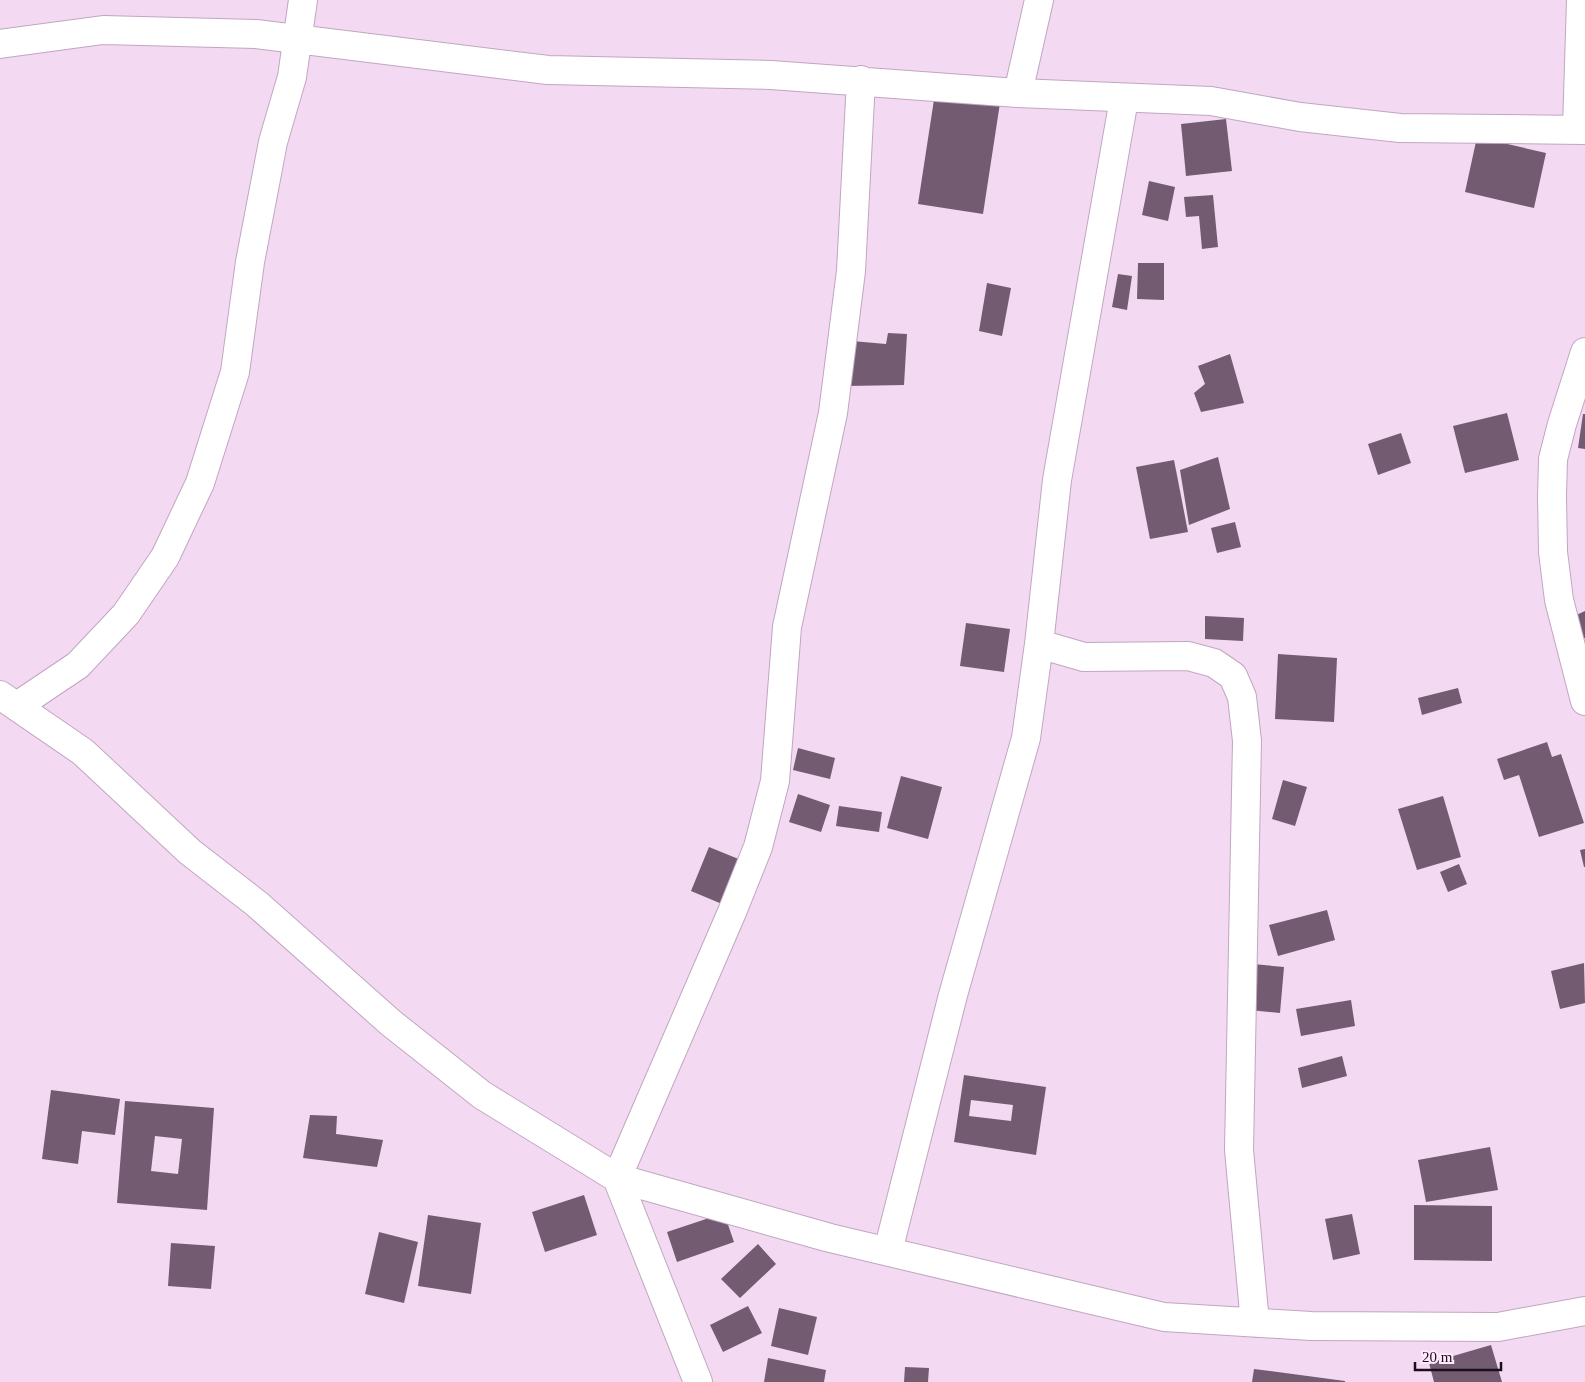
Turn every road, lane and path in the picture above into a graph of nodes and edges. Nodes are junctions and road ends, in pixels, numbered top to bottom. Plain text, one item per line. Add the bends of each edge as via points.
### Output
1 (303, 0) edge
2 (1039, 0) edge
3 (1581, 0) edge
4 (297, 40) junction
5 (0, 44) edge
6 (861, 80) junction
7 (1018, 93) junction
8 (1124, 99) junction
9 (1581, 129) edge
10 (1585, 352) edge
11 (1039, 644) junction
12 (8, 701) edge
13 (1585, 701) edge
14 (617, 1178) junction
15 (888, 1251) junction
16 (1585, 1311) edge
17 (1256, 1323) junction
18 (698, 1382) edge

1 - 4 street
2 - 7 street
3 - 9 street
4 - 5 street via 256,34 103,30
4 - 6 street via 548,70
4 - 12 street via 292,77 269,160 250,262 235,372 200,483 165,557 126,614 78,665
6 - 7 street
6 - 14 street via 851,271 833,413 787,627 774,781 758,847 736,904
7 - 8 street
8 - 9 street via 1211,101 1300,117 1400,128
8 - 11 street via 1057,480
10 - 13 street via 1553,459 1552,496 1553,552 1559,600
11 - 15 street via 1026,738 953,994
11 - 17 street via 1084,657 1188,656 1214,663 1233,676 1242,697 1247,741 1239,1150
12 - 14 street via 83,752 190,852 257,904 391,1023 482,1095
14 - 15 street via 830,1238
14 - 18 street
15 - 17 street via 1164,1317
16 - 17 street via 1498,1326

